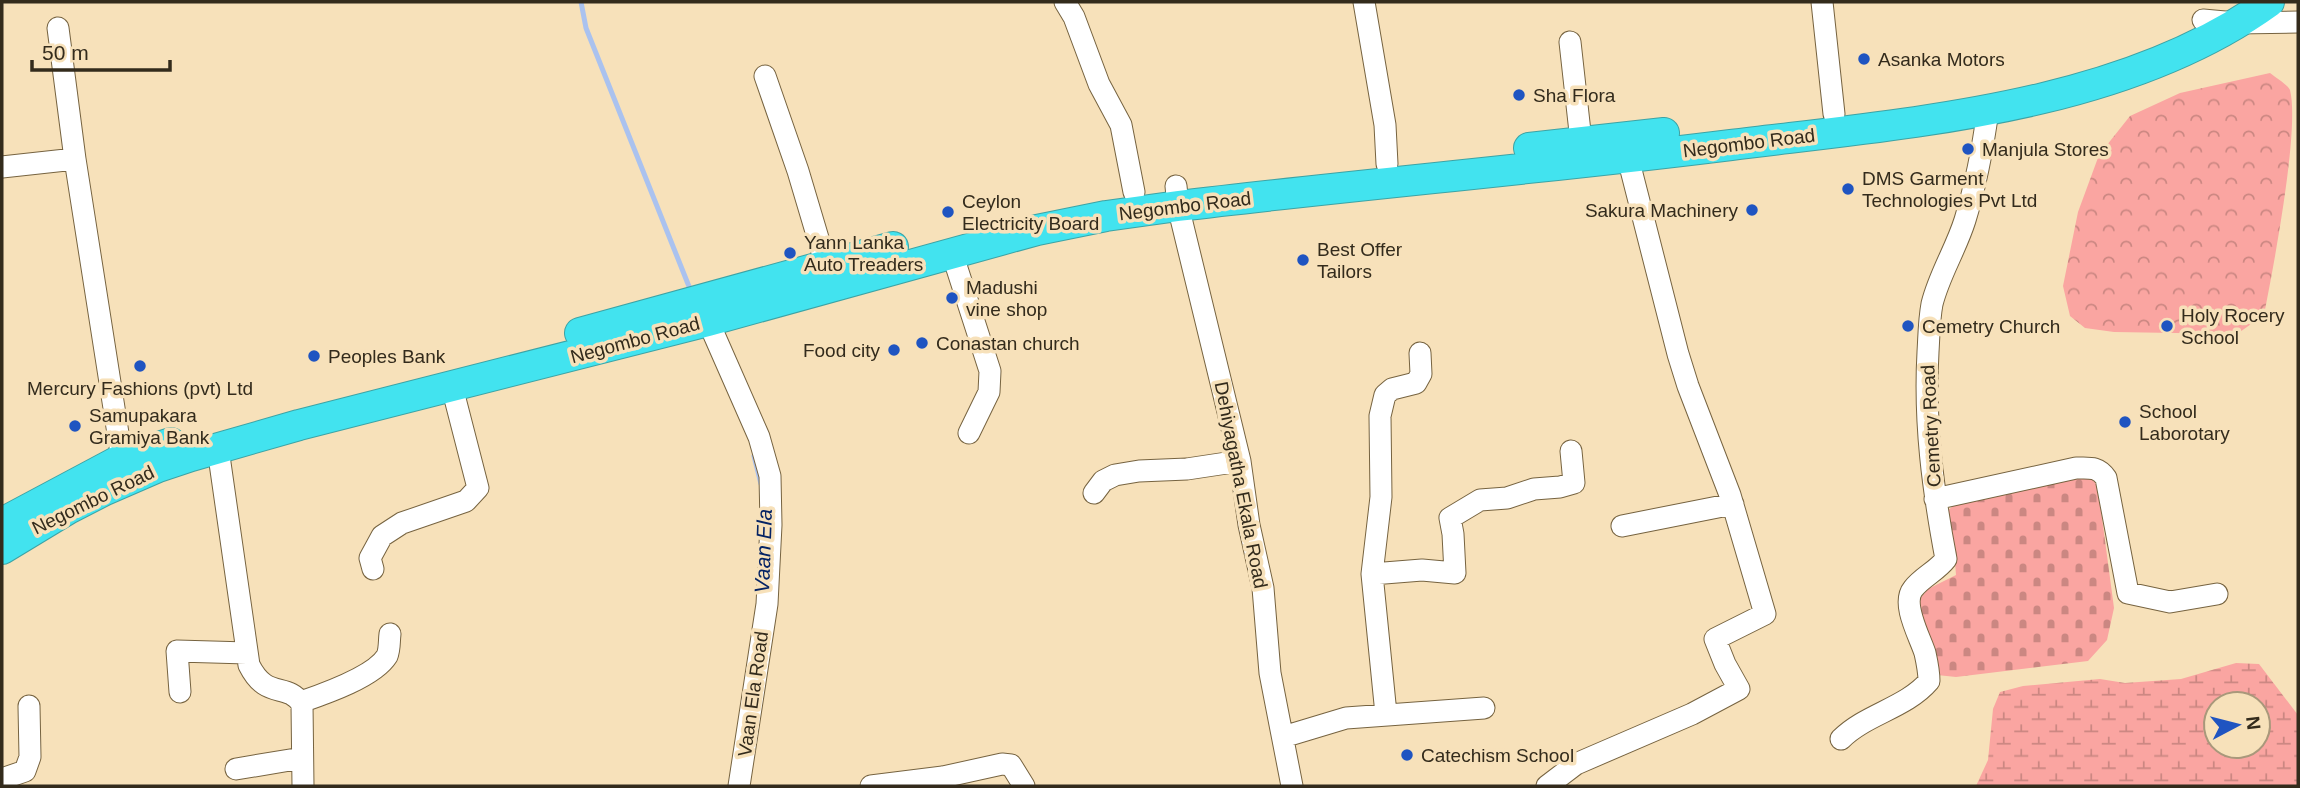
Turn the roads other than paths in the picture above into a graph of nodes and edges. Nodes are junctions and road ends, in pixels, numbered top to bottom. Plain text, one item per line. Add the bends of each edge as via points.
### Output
1 (1065, 2) edge
2 (1364, 2) edge
3 (1822, 2) edge
4 (2269, 2) edge
5 (2234, 12) edge
6 (2298, 22) edge
7 (58, 29) dead end
8 (1570, 42) dead end
9 (765, 76) dead end
10 (1988, 110) junction
11 (1834, 114) junction
12 (1581, 141) junction
13 (1628, 158) junction
14 (75, 159) junction
15 (1387, 164) junction
16 (2, 167) edge
17 (1134, 192) junction
18 (1177, 197) junction
19 (952, 253) junction
20 (826, 265) junction
21 (708, 321) junction
22 (1420, 353) dead end
23 (452, 387) junction
24 (970, 433) dead end
25 (218, 449) junction
26 (1571, 451) dead end
27 (122, 459) junction
28 (1240, 460) junction
29 (1094, 494) dead end
30 (1935, 499) junction
31 (1733, 504) junction
32 (2, 523) edge
33 (1622, 526) dead end
34 (2, 549) edge
35 (373, 569) dead end
36 (1372, 574) junction
37 (2217, 594) dead end
38 (390, 634) dead end
39 (247, 653) junction
40 (180, 692) dead end
41 (301, 702) junction
42 (29, 706) dead end
43 (1484, 708) dead end
44 (1386, 714) junction
45 (1283, 737) junction
46 (1841, 739) dead end
47 (302, 758) junction
48 (236, 769) dead end
49 (2, 779) edge
50 (303, 786) edge
51 (739, 786) edge
52 (871, 786) edge
53 (1024, 786) edge
54 (1293, 786) edge
55 (1547, 786) edge

1 - 17 street via 1121,125
2 - 15 street via 1385,125
3 - 11 street
4 - 5 highway, Negombo Road
5 - 6 street
5 - 10 highway, Negombo Road via 2214,36 2177,53 2102,82
5 - 11 highway, Negombo Road via 2038,80
7 - 14 street
8 - 12 street
9 - 20 street
10 - 13 highway, Negombo Road
10 - 30 street, Cemetry Road via 1965,219 1930,317 1926,381
11 - 12 highway, Negombo Road
12 - 15 highway, Negombo Road
13 - 18 highway, Negombo Road
13 - 31 street via 1678,354
14 - 16 street
14 - 27 street
15 - 18 highway, Negombo Road
17 - 18 highway, Negombo Road
17 - 20 highway, Negombo Road via 1034,210
18 - 19 highway, Negombo Road
18 - 28 street, Dehiyagatha Ekala Road
19 - 21 highway, Negombo Road
19 - 24 street via 990,371 989,391
20 - 27 highway, Negombo Road via 240,422
21 - 23 highway, Negombo Road
21 - 51 street, Vaan Ela Road via 770,476 767,604
22 - 36 street via 1421,374 1416,383 1385,395 1380,416 1381,497
23 - 25 highway, Negombo Road
23 - 35 street via 478,488 466,501 412,518 382,536 370,558
25 - 34 highway, Negombo Road via 158,467 105,490
25 - 39 street
26 - 36 street via 1574,483 1480,500 1450,518 1455,573
27 - 32 highway, Negombo Road
28 - 29 street via 1187,470 1115,475 1103,481
28 - 45 street, Dehiyagatha Ekala Road
30 - 37 street, Cemetry Road via 2076,468 2095,468 2106,478 2128,593 2170,602
30 - 46 street, Cemetry Road via 1946,559 1914,587 1909,602 1929,681
31 - 33 street
31 - 55 street via 1765,614 1715,639 1738,689 1576,764
36 - 44 street
38 - 41 street via 389,653 379,667
39 - 40 street via 177,651
39 - 41 street via 257,679 267,688 296,695
41 - 47 street
42 - 49 street via 30,757 25,771
43 - 44 street
44 - 45 street via 1346,718
45 - 54 street, Dehiyagatha Ekala Road
47 - 48 street
47 - 50 street
52 - 53 street via 1002,764 1011,765

